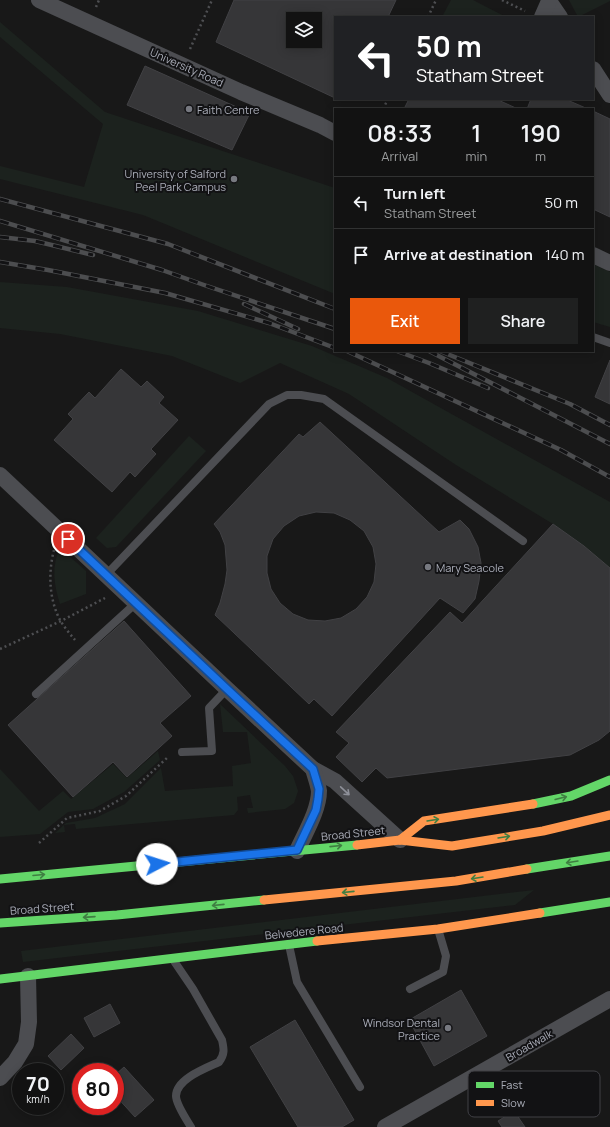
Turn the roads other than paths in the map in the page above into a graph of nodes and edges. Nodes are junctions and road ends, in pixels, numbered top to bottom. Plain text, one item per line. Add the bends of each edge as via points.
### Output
1 (39, 0) edge
2 (550, 1) edge
3 (535, 15) edge
4 (559, 16) edge
5 (594, 71) edge
6 (610, 95) edge
7 (334, 132) edge
8 (594, 255) edge
9 (610, 262) edge
10 (594, 337) edge
11 (610, 343) edge
12 (0, 475) edge
13 (523, 541) dead end
14 (106, 575) junction
15 (136, 603) junction
16 (227, 689) junction
17 (36, 694) dead end
18 (182, 752) road end
19 (313, 769) junction
20 (610, 780) edge
21 (610, 815) edge
22 (400, 840) junction
23 (297, 850) junction
24 (610, 856) edge
25 (0, 879) edge
26 (610, 902) edge
27 (0, 923) edge
28 (438, 929) junction
29 (288, 944) junction
30 (173, 958) junction
31 (28, 976) junction
32 (0, 979) edge
33 (410, 989) dead end
34 (610, 999) edge
35 (483, 1071) edge
36 (0, 1078) edge
37 (468, 1080) edge
38 (360, 1087) dead end
39 (191, 1127) edge
40 (385, 1127) edge

1 - 7 street, University Road
2 - 3 street
2 - 4 street
5 - 6 street
8 - 9 street
10 - 11 lane
12 - 14 street
13 - 14 lane via 324,399 287,395 269,404
14 - 15 street
15 - 16 street
15 - 17 lane
16 - 18 lane via 210,708 212,751
16 - 19 street
19 -> 22 street via 334,781
19 - 23 street via 319,789 316,810
22 -> 20 main road via 424,821 542,803 571,796
22 -> 21 main road, Broad Street via 452,846 543,831
23 -> 22 main road, Broad Street
25 -> 23 main road, Broad Street
24 -> 27 main road, Broad Street via 456,881 125,914
26 - 28 main road, Belvedere Road
28 - 29 main road, Belvedere Road
28 - 33 lane via 446,956 443,972
29 - 30 main road, Belvedere Road
29 - 38 lane via 297,982
30 - 31 main road, Belvedere Road
30 - 39 lane via 193,988 222,1040 224,1049 219,1062 186,1079 177,1090 176,1097
31 - 32 main road, Belvedere Road
31 - 36 street via 30,1022 26,1044 15,1062
34 - 35 street, Broadwalk
37 - 40 street, Broadwalk

